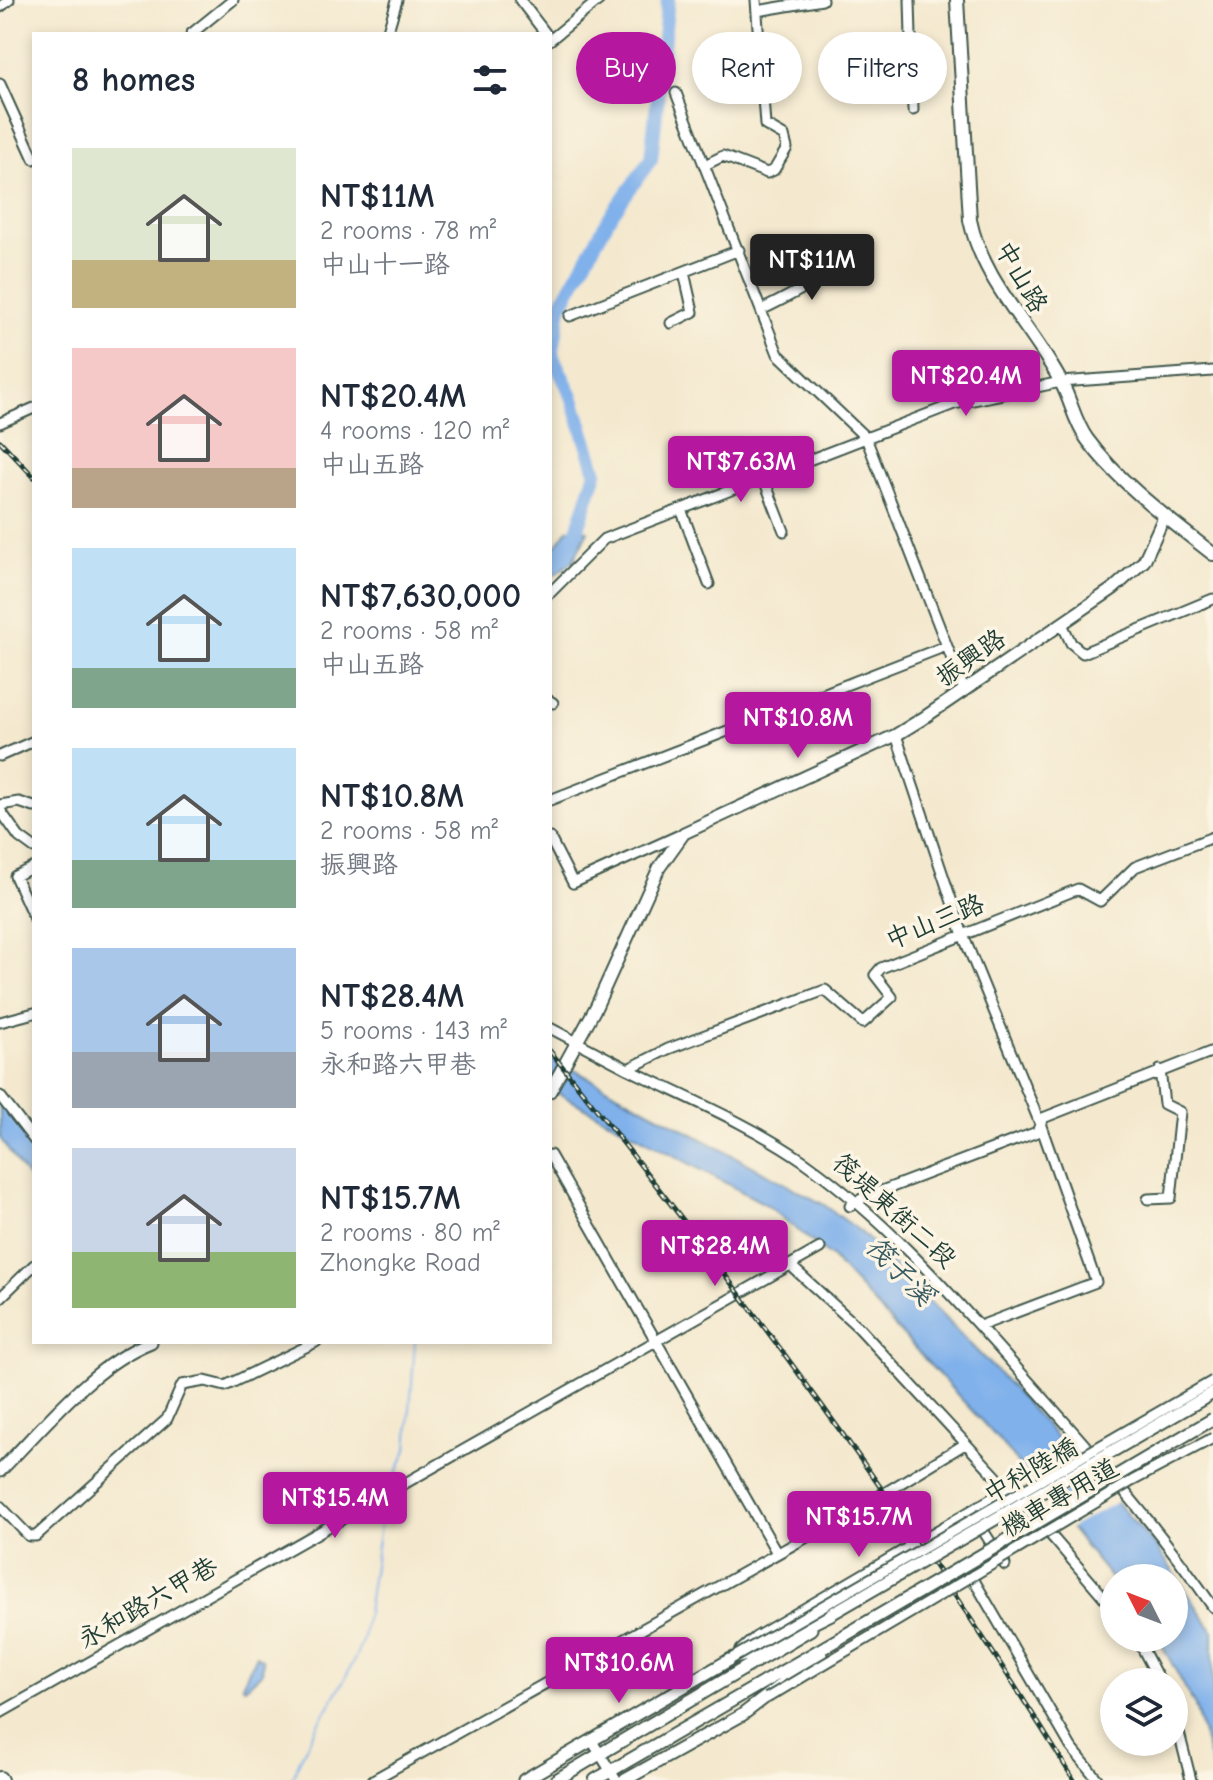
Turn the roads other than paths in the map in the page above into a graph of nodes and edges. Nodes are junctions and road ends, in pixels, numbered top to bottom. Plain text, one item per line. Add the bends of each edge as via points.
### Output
1 (9, 0) edge
2 (233, 0) edge
3 (397, 0) edge
4 (520, 0) edge
5 (599, 0) edge
6 (822, 0) edge
7 (910, 0) edge
8 (957, 0) edge
9 (756, 6) edge
10 (0, 7) edge
11 (193, 32) edge
12 (388, 32) edge
13 (544, 32) edge
14 (552, 38) edge
15 (0, 84) edge
16 (676, 93) dead end
17 (913, 110) dead end
18 (32, 155) edge
19 (705, 165) junction
20 (739, 250) junction
21 (851, 265) dead end
22 (684, 272) junction
23 (761, 310) junction
24 (570, 316) dead end
25 (671, 323) dead end
26 (1213, 371) edge
27 (1061, 382) junction
28 (32, 409) edge
29 (0, 423) edge
30 (866, 438) junction
31 (763, 477) junction
32 (681, 509) junction
33 (1164, 517) junction
34 (784, 531) dead end
35 (1213, 554) edge
36 (709, 584) dead end
37 (552, 591) edge
38 (1213, 599) edge
39 (1063, 626) junction
40 (946, 646) junction
41 (964, 690) junction
42 (896, 735) junction
43 (32, 742) edge
44 (0, 756) edge
45 (552, 799) edge
46 (32, 806) edge
47 (0, 808) edge
48 (684, 833) junction
49 (1213, 837) edge
50 (552, 842) edge
51 (32, 847) edge
52 (32, 868) edge
53 (32, 914) edge
54 (963, 935) junction
55 (32, 1014) edge
56 (0, 1022) edge
57 (552, 1029) edge
58 (576, 1042) junction
59 (1213, 1051) edge
60 (628, 1069) junction
61 (1160, 1070) junction
62 (552, 1087) edge
63 (0, 1096) edge
64 (1041, 1126) junction
65 (32, 1137) edge
66 (552, 1159) edge
67 (1148, 1199) dead end
68 (852, 1204) junction
69 (820, 1248) dead end
70 (790, 1265) junction
71 (32, 1267) edge
72 (0, 1298) edge
73 (980, 1326) junction
74 (655, 1339) junction
75 (145, 1344) edge
76 (312, 1344) edge
77 (1213, 1381) edge
78 (1213, 1393) edge
79 (1213, 1419) edge
80 (1213, 1438) edge
81 (965, 1444) junction
82 (0, 1471) edge
83 (891, 1489) junction
84 (1008, 1489) junction
85 (879, 1497) junction
86 (0, 1506) edge
87 (971, 1511) junction
88 (924, 1541) junction
89 (912, 1548) junction
90 (777, 1553) junction
91 (1005, 1565) dead end
92 (975, 1582) dead end
93 (1100, 1593) edge
94 (1213, 1607) edge
95 (831, 1614) junction
96 (847, 1634) junction
97 (731, 1659) junction
98 (767, 1698) junction
99 (0, 1713) edge
100 (592, 1741) junction
101 (600, 1754) junction
102 (1185, 1756) edge
103 (613, 1776) edge
104 (373, 1780) edge
105 (524, 1780) edge
106 (556, 1780) edge
107 (595, 1780) edge
108 (625, 1780) edge
109 (1098, 1780) edge
110 (1191, 1780) edge

1 - 10 street
2 - 11 street
3 - 12 street
4 - 13 street
5 - 14 street
6 - 9 street
7 - 17 street
8 - 27 main road, 中山路 via 973,237 1010,307
9 - 19 street via 765,125 784,136 787,148 767,173 723,156
15 - 18 street
16 - 19 street
19 - 20 street
20 - 22 street
20 - 23 street
21 - 23 street
22 - 24 street
22 - 25 street via 693,312
23 - 30 street via 778,354
26 - 27 street
27 - 30 street via 954,404
27 - 33 main road, 中山路 via 1086,438
28 - 29 street
30 - 31 street
30 - 40 street
31 - 32 street
31 - 34 street
32 - 36 street
32 - 37 street via 604,539
33 - 35 main road, 中山路
33 - 39 street, 振興路 via 1144,561
38 - 39 street via 1083,653
39 - 41 street, 振興路
40 - 41 street
40 - 45 street
41 - 42 street, 振興路
42 - 48 street, 振興路
42 - 54 street
43 - 44 street
46 - 47 street via 19,802
47 - 51 street
48 - 50 street via 573,883
48 - 58 street, 振興路 via 659,868
49 - 54 street, 中山三路 via 1135,867 1100,901 1078,889
52 - 53 street via 15,876
54 - 60 street, 中山三路 via 881,968 875,975 892,997 863,1023 825,990
54 - 64 street
55 - 56 street
57 - 58 street
58 - 60 street
58 - 62 street, 振興路
59 - 61 street
60 - 68 street, 筏堤東街二段 via 804,1161
61 - 64 street via 1043,1118
61 - 67 street via 1164,1104 1180,1112 1179,1134 1171,1198
63 - 65 street
64 - 68 street via 1037,1132
64 - 73 street via 1096,1282
66 - 74 street
68 - 73 street, 筏堤東街二段 via 943,1284
69 - 70 street, 永和路六甲巷
70 - 74 street, 永和路六甲巷
70 - 81 street via 859,1328
71 - 72 street
73 - 94 street, 筏堤東街二段 via 1087,1443
74 - 90 street
74 - 99 street, 永和路六甲巷
75 - 82 street via 129,1349
76 - 86 street via 225,1386 205,1381 182,1385 167,1419 36,1536 29,1536
77 - 97 street, 機車專用道, bridge
78 - 95 street, 中科陸橋, bridge
79 - 96 street, 中科陸橋, bridge
80 - 98 street, 機車專用道, bridge
81 - 83 street
81 - 84 street
83 - 85 street
83 - 88 street
84 - 87 street
84 - 93 street
85 - 89 street
85 - 90 street
87 - 88 street
87 - 91 street
88 - 89 street
89 - 97 street via 756,1637
90 - 104 street
92 - 109 street via 1071,1747
95 - 97 street
95 - 101 street via 797,1640
96 - 98 street
96 - 103 street
97 - 100 street
98 - 108 street
100 - 101 street
100 - 105 street
101 - 103 street
101 - 106 street
102 - 110 street
103 - 107 street

